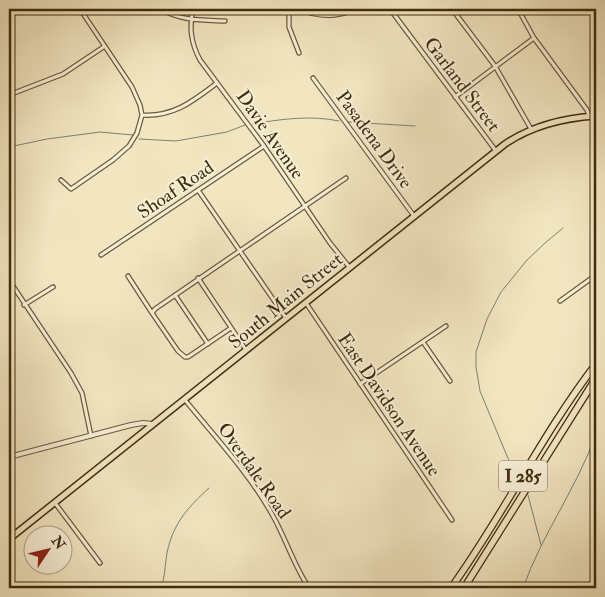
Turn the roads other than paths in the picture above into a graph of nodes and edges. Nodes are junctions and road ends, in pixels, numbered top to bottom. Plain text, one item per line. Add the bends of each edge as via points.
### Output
1 (80, 9) edge
2 (161, 9) edge
3 (192, 9) edge
4 (289, 9) edge
5 (298, 9) edge
6 (357, 9) edge
7 (390, 9) edge
8 (452, 9) edge
9 (518, 9) edge
10 (190, 19) junction
11 (225, 21) dead end
12 (534, 38) junction
13 (105, 46) junction
14 (300, 53) dead end
15 (495, 66) junction
16 (313, 78) dead end
17 (217, 83) junction
18 (9, 95) edge
19 (455, 96) junction
20 (142, 115) junction
21 (589, 116) junction
22 (596, 116) edge
23 (531, 130) junction
24 (264, 146) junction
25 (496, 151) junction
26 (346, 178) dead end
27 (61, 180) dead end
28 (198, 190) junction
29 (305, 206) junction
30 (414, 216) junction
31 (239, 251) junction
32 (101, 255) dead end
33 (350, 268) junction
34 (596, 275) edge
35 (128, 276) dead end
36 (198, 278) junction
37 (9, 280) edge
38 (53, 287) dead end
39 (175, 294) junction
40 (560, 301) dead end
41 (306, 303) junction
42 (24, 305) junction
43 (152, 313) junction
44 (286, 318) junction
45 (446, 326) dead end
46 (231, 328) junction
47 (423, 342) junction
48 (208, 344) junction
49 (246, 350) junction
50 (596, 364) edge
51 (596, 378) edge
52 (450, 381) dead end
53 (360, 384) junction
54 (185, 399) junction
55 (153, 424) junction
56 (90, 436) junction
57 (9, 457) edge
58 (55, 503) junction
59 (452, 520) dead end
60 (9, 539) edge
61 (100, 563) dead end
62 (309, 588) edge
63 (451, 588) edge
64 (464, 588) edge

1 - 13 street
2 - 10 street
3 - 10 street, Davie Avenue
4 - 14 street via 289,27
5 - 6 street via 328,16
7 - 19 street, Garland Street
8 - 15 street
9 - 12 street
10 - 11 street
10 - 17 street, Davie Avenue via 194,47
12 - 15 street
12 - 21 street
13 - 18 street via 63,74
13 - 20 street via 132,87
15 - 19 street
15 - 23 street
16 - 30 street, Pasadena Drive
17 - 20 street via 180,108 164,114
17 - 24 street, Davie Avenue
19 - 25 street, Garland Street
20 - 27 street via 132,143 113,160 71,189
21 - 22 main road, South Main Street
21 - 23 main road, South Main Street via 553,122
23 - 25 main road, South Main Street
24 - 28 street, Shoaf Road
24 - 29 street, Davie Avenue
25 - 30 main road, South Main Street
26 - 29 street
28 - 31 street
28 - 32 street, Shoaf Road
29 - 31 street
29 - 33 street, Davie Avenue
30 - 33 main road, South Main Street
31 - 36 street
31 - 44 street
33 - 41 main road, South Main Street
34 - 40 street
35 - 43 street
36 - 39 street
36 - 46 street
37 - 42 street
38 - 42 street
39 - 43 street
39 - 48 street
41 - 44 main road, South Main Street
41 - 53 street, East Davidson Avenue
42 - 56 street via 82,393
43 - 48 street via 182,356 188,357
44 - 49 main road, South Main Street
45 - 47 street
46 - 48 street
46 - 49 street
47 - 52 street
47 - 53 street
49 - 54 main road, South Main Street
50 - 63 highway, I 285 via 554,424
51 - 64 highway, I 285
53 - 59 street, East Davidson Avenue
54 - 55 main road, South Main Street
54 - 62 street, Overdale Road via 268,508
55 - 56 street via 139,424
55 - 58 main road, South Main Street
56 - 57 street
58 - 60 main road, South Main Street
58 - 61 street

